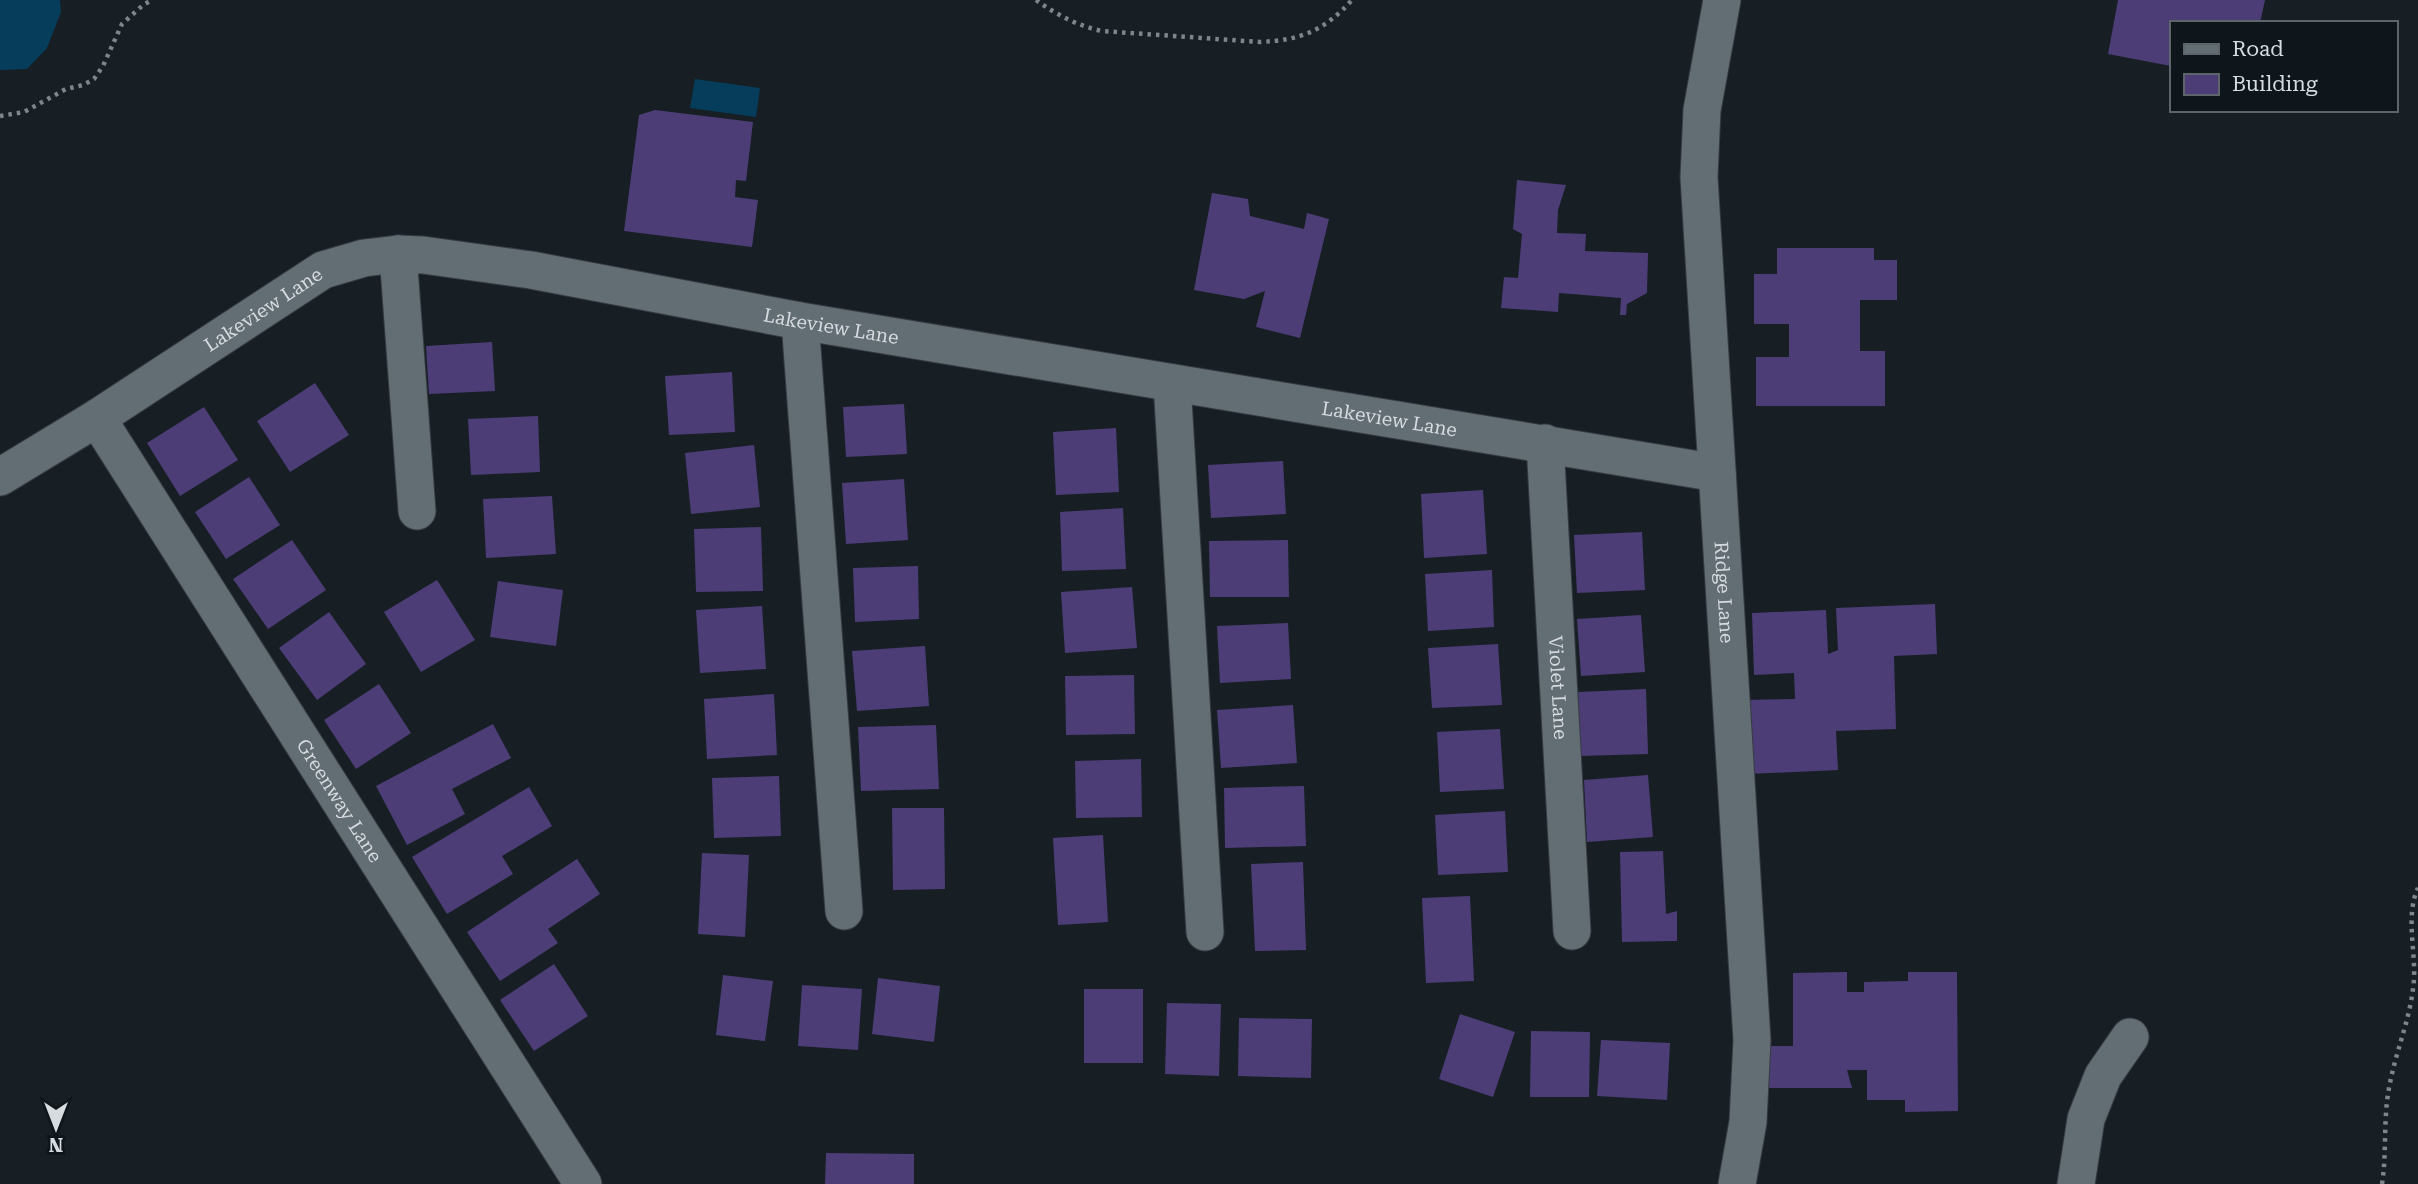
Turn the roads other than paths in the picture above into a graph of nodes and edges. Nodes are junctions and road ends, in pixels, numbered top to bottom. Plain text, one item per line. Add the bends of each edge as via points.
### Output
1 (1722, 0) edge
2 (398, 254) junction
3 (800, 321) junction
4 (1172, 383) junction
5 (97, 418) junction
6 (1545, 443) junction
7 (1717, 473) junction
8 (0, 477) edge
9 (418, 511) dead end
10 (844, 911) dead end
11 (1573, 931) dead end
12 (1205, 932) dead end
13 (2130, 1037) dead end
14 (583, 1184) edge
15 (1737, 1184) edge
16 (2076, 1184) edge

1 - 7 street, Ridge Lane via 1702,110 1699,177
2 - 3 street, Lakeview Lane via 531,270
2 - 5 street, Lakeview Lane via 323,270
2 - 9 street
3 - 4 street, Lakeview Lane
3 - 10 street
4 - 6 street, Lakeview Lane
4 - 12 street
5 - 8 street, Lakeview Lane
5 - 14 street, Greenway Lane
6 - 7 street, Lakeview Lane
6 - 11 street, Violet Lane
7 - 15 street, Ridge Lane via 1752,1040 1748,1122
13 - 16 street via 2103,1076 2086,1119

